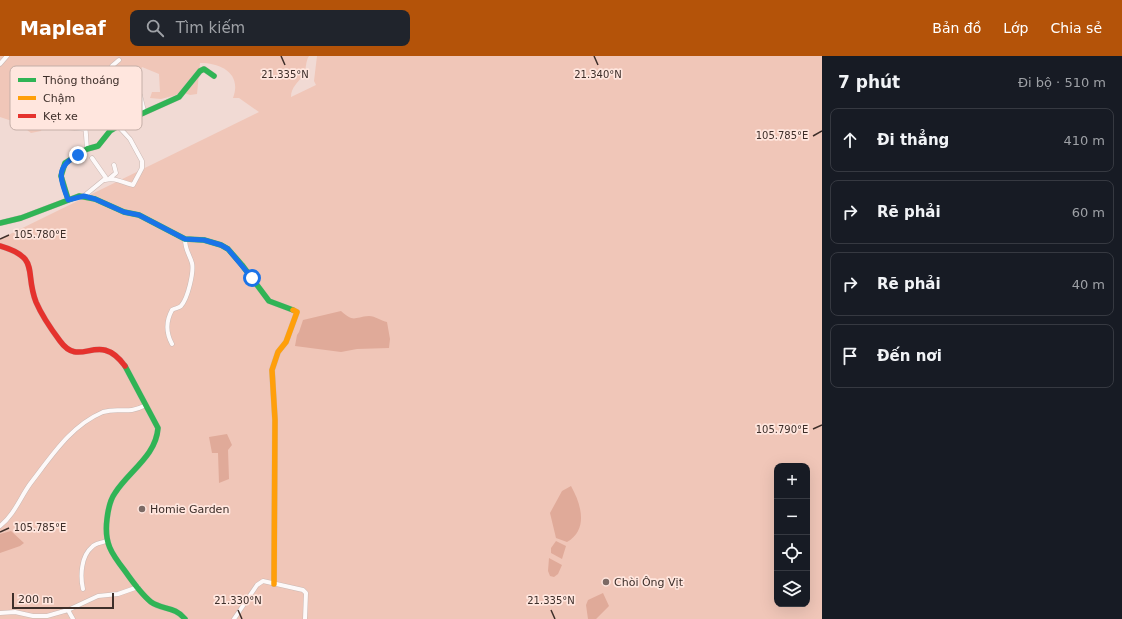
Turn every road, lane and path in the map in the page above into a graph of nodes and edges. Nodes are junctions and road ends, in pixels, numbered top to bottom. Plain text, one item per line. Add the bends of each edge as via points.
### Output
1 (7, 56) edge
2 (119, 60) dead end
3 (0, 64) edge
4 (112, 66) edge
5 (214, 76) dead end
6 (142, 103) edge
7 (144, 111) joint
8 (86, 130) edge
9 (112, 130) edge
10 (122, 130) edge
11 (87, 149) junction
12 (92, 158) dead end
13 (114, 165) dead end
14 (110, 178) junction
15 (105, 180) junction
16 (84, 196) junction
17 (68, 200) junction
18 (0, 223) edge
19 (185, 239) junction
20 (0, 246) edge
21 (172, 344) dead end
22 (146, 405) junction
23 (0, 526) edge
24 (106, 541) junction
25 (274, 584) junction
26 (138, 587) junction
27 (83, 589) dead end
28 (68, 610) junction
29 (0, 613) edge
30 (73, 619) edge
31 (184, 619) edge
32 (234, 619) edge
33 (305, 619) edge

1 - 3 street
2 - 4 street
5 - 7 street via 204,70 199,71 184,94
6 - 7 street
8 - 11 street
9 - 11 street via 98,146
10 - 14 street via 139,152 143,165 133,185
11 - 17 street via 63,166 61,176
12 - 15 street via 105,176
13 - 14 street via 116,173
14 - 15 street
15 - 16 street
16 - 17 street
16 - 19 street via 124,212 139,215
17 - 18 street
19 - 21 street via 185,248 193,270 182,304 172,310 168,320 167,332
19 - 25 street via 204,240 228,249 269,302 297,312 272,370 275,413
20 - 22 street via 19,254 30,265 35,300 66,349 77,353 105,349 115,354
22 - 23 street via 133,411 110,410 97,415 63,440
22 - 24 street via 159,435 150,452 114,493
24 - 26 street
24 - 27 street via 95,545 87,553 81,578
25 - 32 street via 260,582
25 - 33 street via 306,592
26 - 28 street via 118,594 98,596
26 - 31 street via 151,602 178,610
28 - 29 street via 47,616
28 - 30 street

